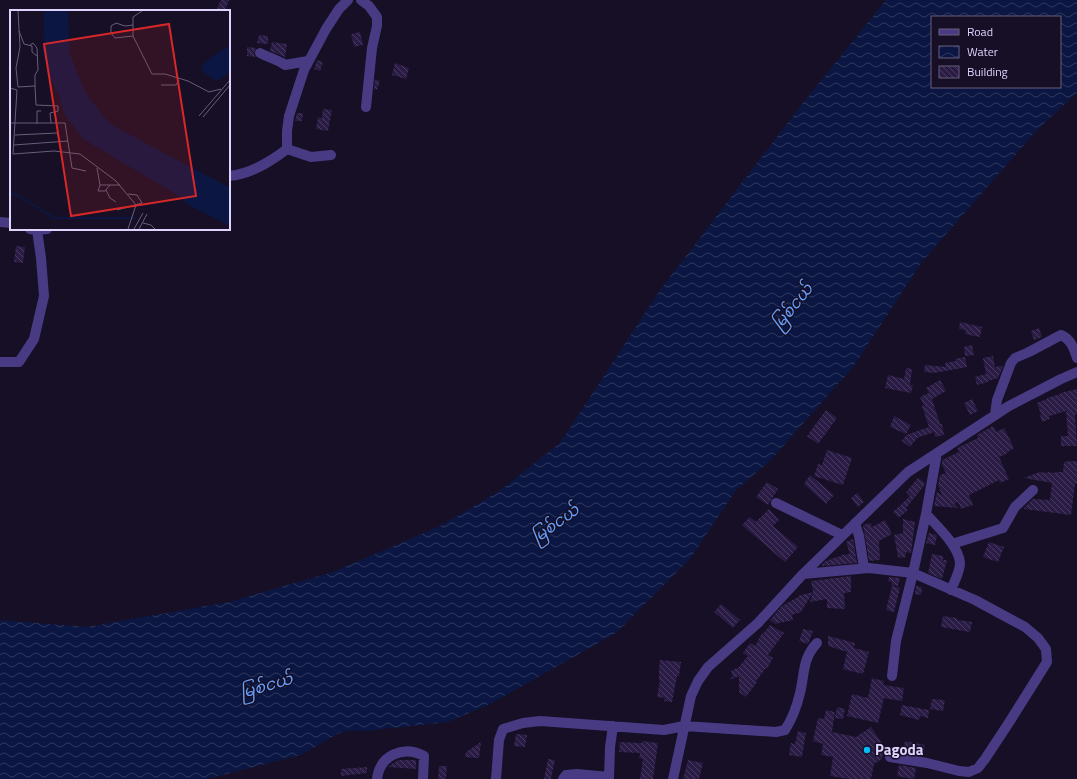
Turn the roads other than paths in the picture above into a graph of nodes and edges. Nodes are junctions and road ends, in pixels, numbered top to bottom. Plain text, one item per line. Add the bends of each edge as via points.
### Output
1 (348, 0) edge
2 (361, 0) edge
3 (260, 53) dead end
4 (308, 61) junction
5 (366, 107) dead end
6 (287, 149) junction
7 (331, 155) dead end
8 (230, 176) edge
9 (0, 222) edge
10 (10, 223) edge
11 (38, 230) edge
12 (1077, 358) edge
13 (0, 362) edge
14 (1077, 372) edge
15 (995, 415) junction
16 (936, 453) junction
17 (1033, 490) dead end
18 (776, 503) dead end
19 (926, 514) junction
20 (855, 523) junction
21 (842, 535) junction
22 (952, 544) junction
23 (864, 568) junction
24 (913, 573) junction
25 (803, 574) junction
26 (951, 590) junction
27 (818, 643) dead end
28 (892, 676) dead end
29 (613, 726) junction
30 (684, 726) junction
31 (890, 757) dead end
32 (609, 778) edge
33 (377, 779) edge
34 (423, 779) edge
35 (496, 779) edge
36 (563, 779) edge
37 (673, 779) edge

1 - 4 street
2 - 5 street via 377,17
3 - 4 street via 285,65
4 - 6 street via 289,116
6 - 7 street via 311,157
6 - 8 street via 256,168
9 - 10 street
11 - 13 street via 44,296 34,339 19,362
12 - 15 street via 1067,337 1061,335 1015,358 997,400
14 - 15 street
15 - 16 street
16 - 19 street
16 - 20 street via 908,472
17 - 22 street via 1015,507 1003,528
18 - 21 street
19 - 22 street
19 - 24 street
20 - 21 street
20 - 23 street
21 - 25 street
22 - 26 street via 960,563
23 - 24 street
23 - 25 street
24 - 26 street
24 - 28 street via 896,641
25 - 30 street via 758,623 708,667 691,696
26 - 31 street via 1025,627 1046,649 1047,662 978,768 969,772 958,771
27 - 30 street via 810,650 804,663 800,694 791,721 785,730 776,732
29 - 30 street via 664,730
29 - 32 street
29 - 35 street via 540,721 503,729 499,740
30 - 37 street
32 - 36 street via 577,774
33 - 34 street via 378,770 392,754 398,752 424,756

